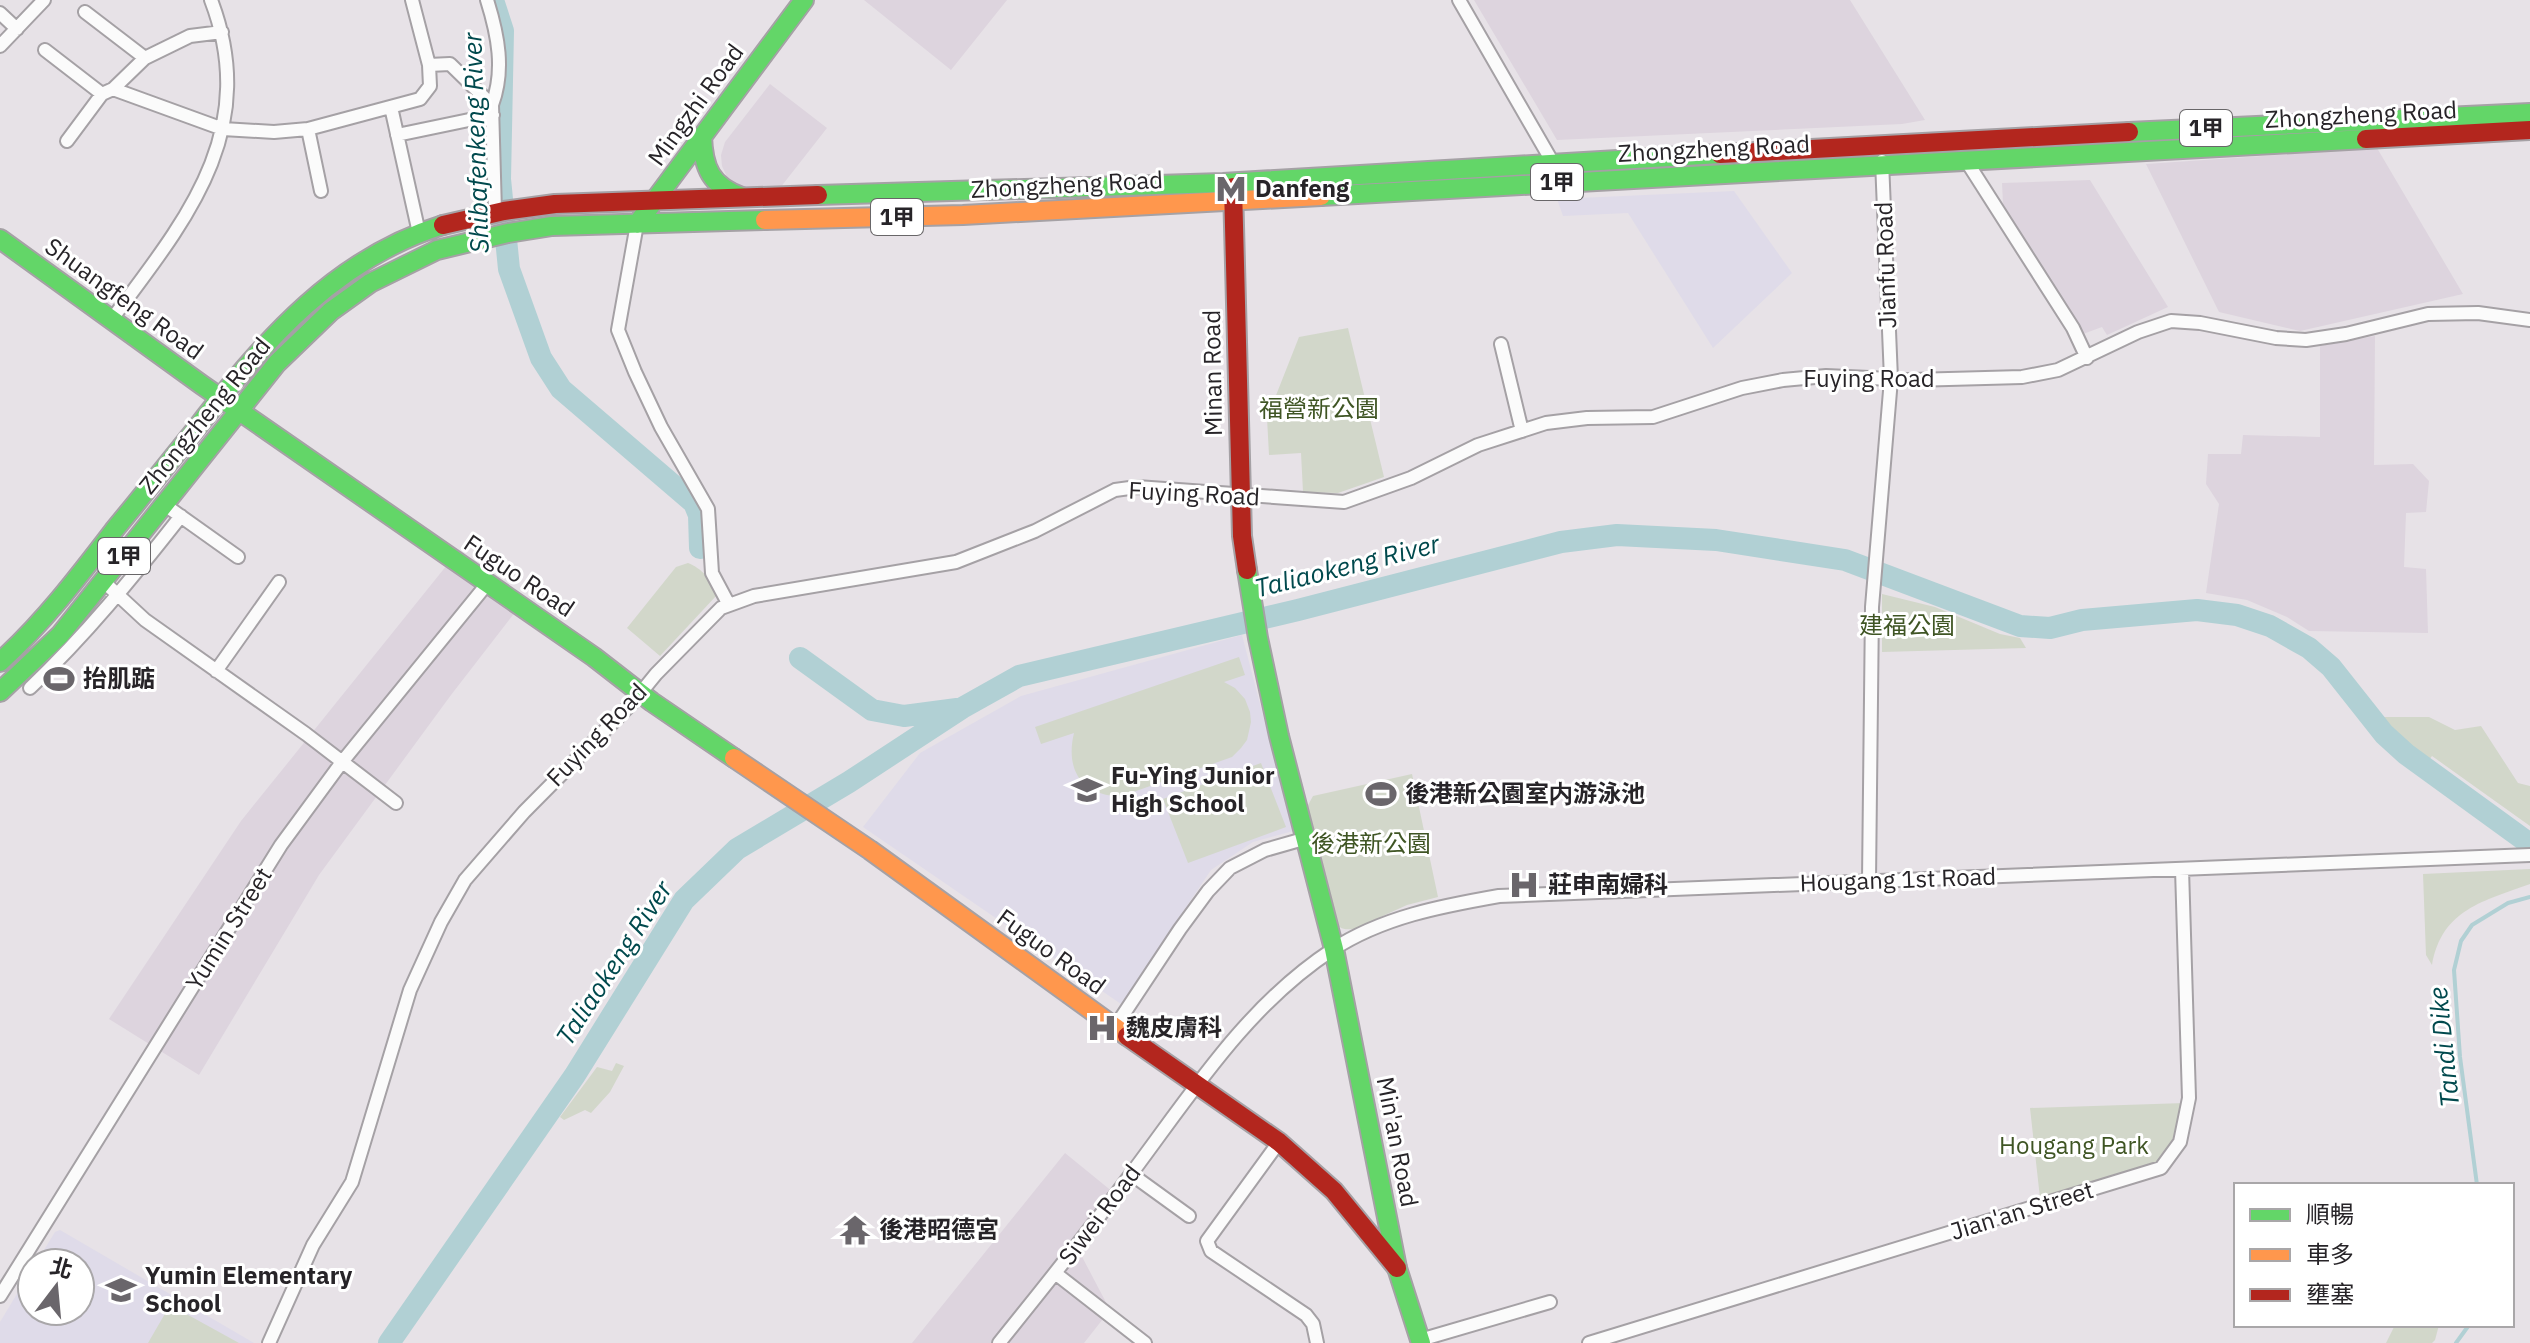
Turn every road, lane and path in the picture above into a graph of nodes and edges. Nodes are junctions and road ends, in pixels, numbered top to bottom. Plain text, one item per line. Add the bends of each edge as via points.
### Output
1 (44, 0) edge
2 (211, 0) edge
3 (412, 0) edge
4 (487, 0) edge
5 (780, 0) edge
6 (1459, 0) edge
7 (798, 7) edge
8 (85, 12) dead end
9 (0, 13) edge
10 (17, 29) junction
11 (222, 32) junction
12 (0, 46) edge
13 (45, 50) dead end
14 (145, 58) junction
15 (429, 65) junction
16 (108, 91) junction
17 (391, 107) junction
18 (493, 110) junction
19 (2530, 113) edge
20 (223, 129) junction
21 (308, 129) junction
22 (2530, 130) edge
23 (397, 135) junction
24 (702, 136) junction
25 (67, 141) dead end
26 (1881, 144) junction
27 (1967, 162) junction
28 (1553, 163) junction
29 (1882, 165) junction
30 (321, 191) dead end
31 (1232, 191) junction
32 (747, 198) junction
33 (656, 199) junction
34 (495, 212) junction
35 (637, 224) junction
36 (419, 233) junction
37 (0, 239) edge
38 (112, 319) junction
39 (2530, 320) edge
40 (1501, 344) dead end
41 (2087, 358) junction
42 (1891, 379) junction
43 (220, 398) junction
44 (239, 411) junction
45 (1522, 431) junction
46 (1241, 495) junction
47 (165, 505) junction
48 (181, 516) junction
49 (238, 557) dead end
50 (104, 582) junction
51 (279, 582) dead end
52 (487, 584) junction
53 (119, 595) junction
54 (728, 603) junction
55 (0, 662) edge
56 (216, 671) junction
57 (30, 688) dead end
58 (0, 692) edge
59 (641, 692) junction
60 (342, 762) junction
61 (396, 803) dead end
62 (1307, 838) junction
63 (2530, 855) edge
64 (2182, 869) junction
65 (1869, 881) junction
66 (1334, 949) junction
67 (1115, 1027) junction
68 (1197, 1085) junction
69 (1279, 1142) junction
70 (1131, 1174) junction
71 (1189, 1216) dead end
72 (1397, 1268) junction
73 (1055, 1273) junction
74 (0, 1296) edge
75 (1550, 1302) dead end
76 (1421, 1342) edge
77 (269, 1343) edge
78 (999, 1343) edge
79 (1145, 1343) edge
80 (1317, 1343) edge
81 (1589, 1343) edge

1 - 10 street
2 - 11 street
3 - 15 street
4 - 18 street via 499,49
5 - 7 main road
6 - 28 street
7 - 24 main road, Mingzhi Road
8 - 14 street
9 - 10 street
10 - 12 street
11 - 14 street via 190,36
11 - 20 street via 229,77
13 - 16 street
14 - 16 street
15 - 17 street via 427,93
15 - 18 street via 450,64
16 - 20 street
16 - 25 street
17 - 21 street
17 - 23 street
18 - 23 street
18 - 34 street
19 - 26 main road, Zhongzheng Road / 1甲
20 - 21 street
20 - 38 street via 200,191 160,257
21 - 30 street
22 - 27 main road, Zhongzheng Road / 1甲
23 - 36 street
24 - 32 main road via 706,171 715,184
24 - 33 main road, Mingzhi Road
26 - 28 main road, Zhongzheng Road / 1甲
26 - 29 street, Jianfu Road
27 - 29 main road, Zhongzheng Road / 1甲
27 - 41 street
28 - 31 main road, Zhongzheng Road / 1甲
29 - 31 main road, Zhongzheng Road / 1甲
29 - 42 street, Jianfu Road
31 - 32 main road, Zhongzheng Road / 1甲
31 - 35 main road, Zhongzheng Road / 1甲 via 963,215
31 - 46 main road, Minan Road
32 - 33 main road, Zhongzheng Road / 1甲
33 - 34 main road, Zhongzheng Road / 1甲
33 - 35 main road, Mingzhi Road
34 - 36 main road, Zhongzheng Road / 1甲
35 - 44 main road, Zhongzheng Road / 1甲 via 552,226 440,249 339,303 306,330
35 - 54 street via 618,330 661,427 708,509 712,573
36 - 43 main road, Zhongzheng Road / 1甲 via 331,281 286,319
37 - 38 main road, Shuangfeng Road
38 - 43 main road, Shuangfeng Road
39 - 41 street, Fuying Road via 2428,314 2306,340 2171,321
40 - 45 street
41 - 42 street, Fuying Road via 2022,377
42 - 45 street, Fuying Road via 1783,380 1653,417 1587,418
42 - 65 street, Jianfu Road via 1872,598
43 - 44 main road, Fuguo Road
43 - 55 main road, Zhongzheng Road / 1甲 via 50,613
44 - 47 main road, Zhongzheng Road / 1甲
44 - 52 main road, Fuguo Road
45 - 46 street, Fuying Road via 1344,502
46 - 54 street, Fuying Road via 1115,490 1035,531 956,562
46 - 62 main road, Minan Road via 1258,638
47 - 48 street
47 - 50 main road, Zhongzheng Road / 1甲
48 - 49 street
48 - 53 street
50 - 53 street
50 - 58 main road, Zhongzheng Road / 1甲 via 60,635
51 - 56 street
52 - 59 main road, Fuguo Road
52 - 60 street, Yumin Street
53 - 56 street
53 - 57 street
54 - 59 street, Fuying Road
56 - 60 street
59 - 67 main road, Fuguo Road
59 - 77 street, Fuying Road via 524,812 465,880 441,922 410,990 352,1182 313,1245
60 - 61 street
60 - 74 street, Yumin Street via 281,845
62 - 66 main road
62 - 67 street via 1265,850 1230,868 1180,929
63 - 64 street, Hougang 1st Road
64 - 65 street, Hougang 1st Road
64 - 81 street, Jian'an Street via 2189,1098 2180,1142 2161,1168
65 - 66 street, Hougang 1st Road via 1499,896 1382,924
66 - 68 street, Hougang 1st Road via 1280,989
66 - 72 main road, Min'an Road
67 - 68 main road, Fuguo Road
68 - 69 main road, Fuguo Road
68 - 70 street, Siwei Road
69 - 72 main road, Fuguo Road via 1334,1191
69 - 80 street via 1208,1236 1211,1251 1306,1315
70 - 71 street
70 - 73 street, Siwei Road
72 - 76 main road, Min'an Road
73 - 78 street, Siwei Road
73 - 79 street
75 - 76 street

